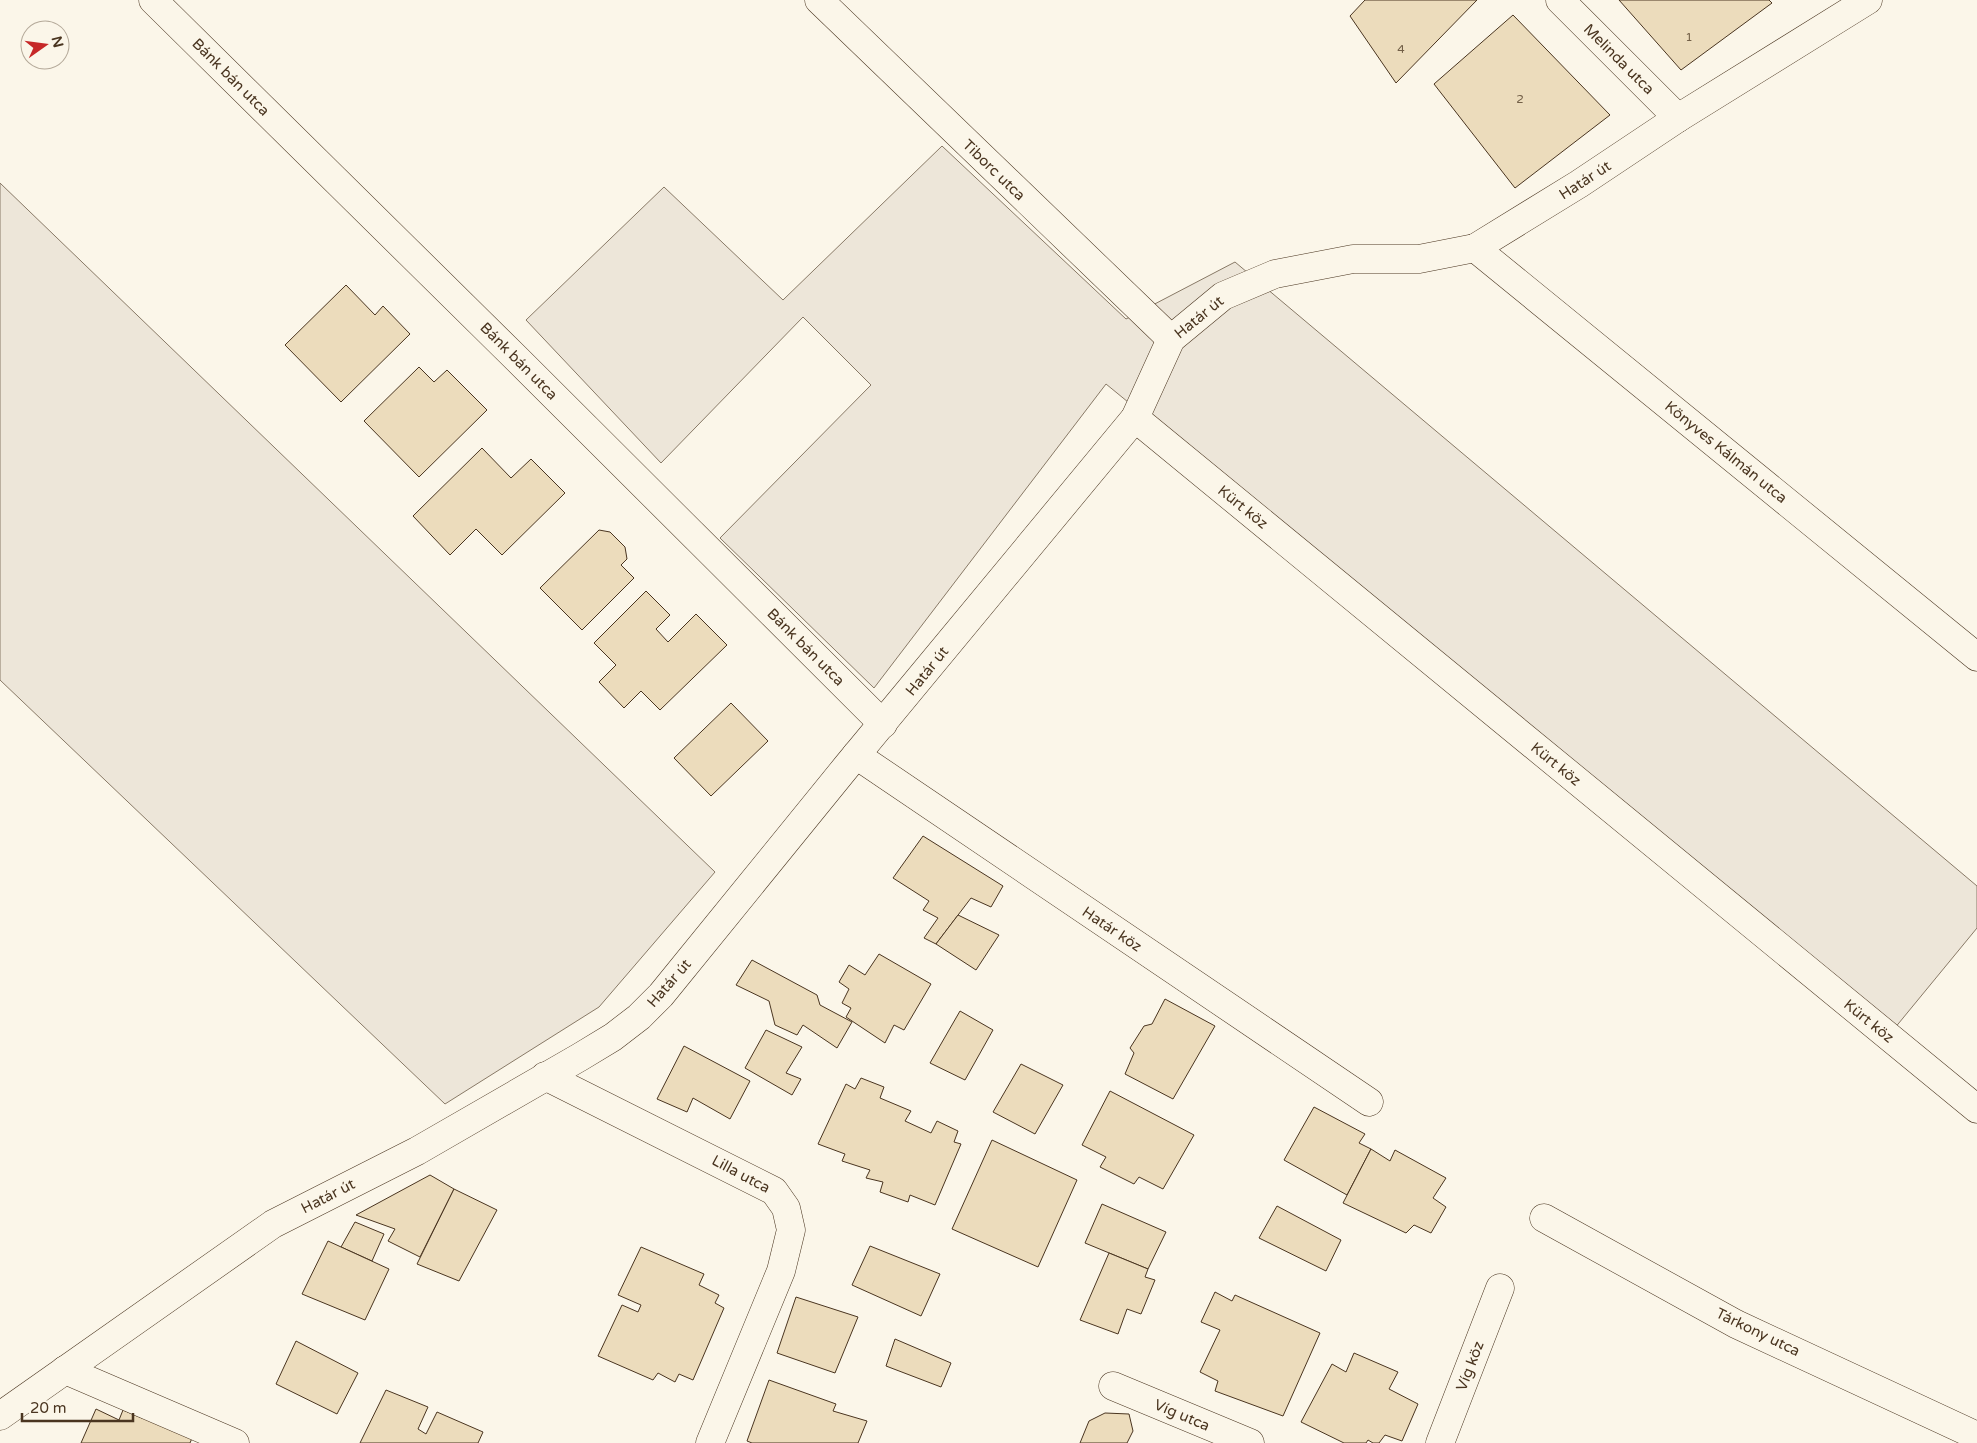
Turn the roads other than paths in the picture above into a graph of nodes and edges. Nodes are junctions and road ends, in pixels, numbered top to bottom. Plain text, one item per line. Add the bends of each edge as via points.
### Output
1 (153, 0) edge
2 (819, 0) edge
3 (1560, 0) edge
4 (1868, 0) edge
5 (1678, 118) junction
6 (1475, 248) junction
7 (1171, 339) junction
8 (1135, 418) junction
9 (1977, 657) edge
10 (883, 724) junction
11 (856, 755) junction
12 (545, 1076) junction
13 (1369, 1102) dead end
14 (1977, 1109) edge
15 (1544, 1218) dead end
16 (1500, 1288) dead end
17 (65, 1370) junction
18 (1114, 1386) dead end
19 (0, 1416) edge
20 (1977, 1436) edge
21 (235, 1443) edge
22 (710, 1443) edge
23 (1250, 1443) edge
24 (1440, 1443) edge

1 - 10 street, Bánk bán utca
2 - 7 street, Tiborc utca
3 - 5 street, Melinda utca
4 - 5 street, Határ út
5 - 6 street, Határ út
6 - 7 street, Határ út via 1419,259 1353,259 1275,274 1223,296
6 - 9 street, Könyves Kálmán utca
7 - 8 street, Határ út
8 - 10 street, Határ út
8 - 14 street, Kürt köz
10 - 11 street, Határ út
11 - 12 street, Határ út via 661,995 613,1037
11 - 13 street, Határ köz
12 - 17 street, Határ út via 417,1151 273,1224
12 - 22 street, Lilla utca via 774,1190 786,1208 791,1230 781,1270
15 - 20 street, Tárkony utca via 1736,1324
16 - 24 street, Víg köz
17 - 19 street, Határ út
17 - 21 street
18 - 23 street, Víg utca

